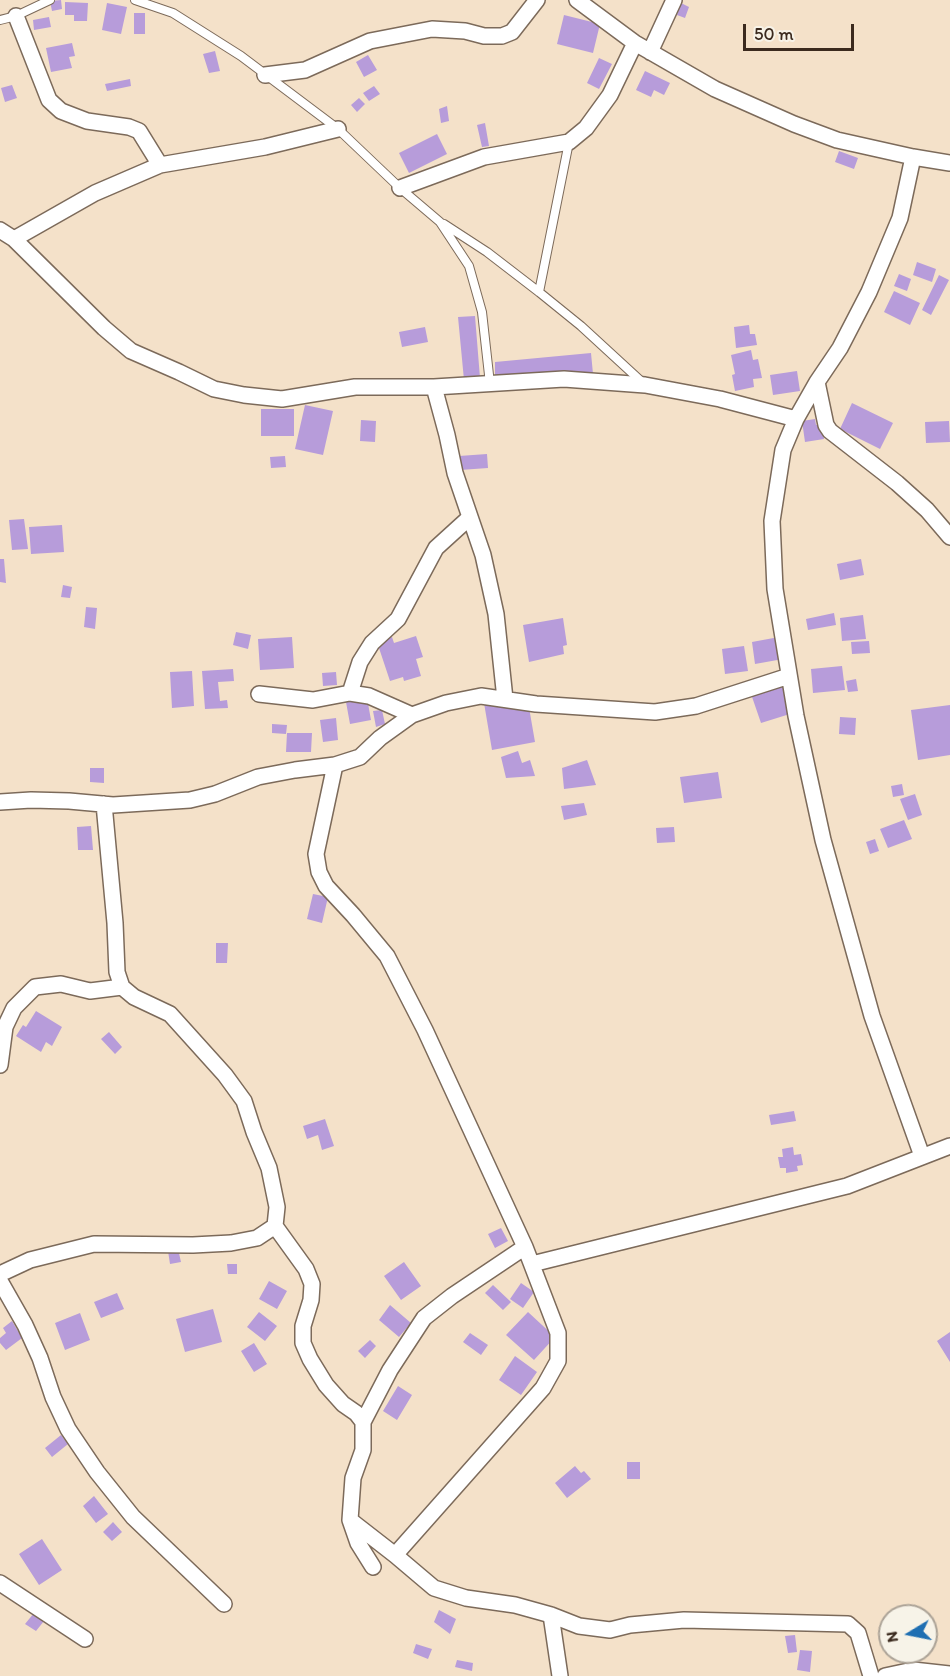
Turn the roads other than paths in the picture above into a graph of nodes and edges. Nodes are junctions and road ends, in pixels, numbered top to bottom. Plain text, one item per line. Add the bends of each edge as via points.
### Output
1 (50, 0) edge
2 (135, 0) edge
3 (537, 0) edge
4 (577, 0) edge
5 (674, 0) edge
6 (16, 16) junction
7 (0, 20) edge
8 (635, 43) junction
9 (650, 52) junction
10 (265, 75) junction
11 (338, 129) junction
12 (569, 142) junction
13 (913, 157) junction
14 (950, 163) edge
15 (160, 165) junction
16 (399, 188) junction
17 (440, 222) junction
18 (0, 230) edge
19 (14, 239) junction
20 (539, 292) junction
21 (817, 382) junction
22 (490, 384) junction
23 (645, 385) junction
24 (434, 387) junction
25 (796, 419) junction
26 (469, 518) junction
27 (950, 537) edge
28 (789, 676) junction
29 (350, 693) junction
30 (259, 694) dead end
31 (505, 699) junction
32 (412, 715) junction
33 (335, 765) junction
34 (0, 802) edge
35 (104, 804) junction
36 (122, 987) junction
37 (0, 1065) edge
38 (950, 1146) edge
39 (922, 1156) junction
40 (275, 1226) junction
41 (525, 1247) junction
42 (532, 1264) junction
43 (0, 1274) edge
44 (0, 1281) edge
45 (363, 1422) junction
46 (350, 1520) junction
47 (395, 1555) junction
48 (373, 1568) dead end
49 (0, 1583) edge
50 (224, 1604) dead end
51 (551, 1615) junction
52 (85, 1639) dead end
53 (950, 1674) edge
54 (560, 1676) edge
55 (871, 1676) edge
56 (885, 1676) edge

1 - 6 lane
2 - 10 lane via 173,13
3 - 10 street via 512,32 502,36 432,29 370,41 305,70
4 - 8 street
5 - 9 street
6 - 7 lane
6 - 15 street via 49,100 61,111 87,121 139,131
8 - 9 street
8 - 12 street via 610,95 586,128
9 - 13 street via 715,89 794,124 837,141
10 - 11 lane
11 - 15 street via 265,147
11 - 16 lane
12 - 16 street via 484,157
12 - 20 lane
13 - 14 street
13 - 21 street via 900,218 869,292
15 - 19 street via 95,193
16 - 17 lane
17 - 20 lane
17 - 22 lane via 469,266 482,312
18 - 19 street
19 - 24 street via 130,351 214,389 282,399 356,387
20 - 23 lane
21 - 25 street
21 - 27 street via 830,431 897,483
22 - 23 street via 564,379
22 - 24 street
23 - 25 street
24 - 26 street
25 - 28 street via 783,450 772,521 775,589
26 - 29 street via 436,548 398,619 372,643 360,662
26 - 31 street via 483,555 496,614
28 - 31 street via 696,706 655,711
28 - 39 street via 825,850 872,1016
29 - 30 street via 313,700
29 - 32 street via 369,696
31 - 32 street via 481,696
32 - 33 street via 360,757
33 - 35 street via 258,777 190,800
33 - 41 street via 316,854 318,872 387,956
34 - 35 street
35 - 36 street via 117,972
36 - 37 street via 90,991 61,984 34,987 14,1008 5,1026
36 - 40 street via 170,1014 244,1101 269,1168 277,1207
38 - 39 street
39 - 42 street via 847,1186
40 - 43 street via 257,1238 231,1243 94,1244 30,1260
40 - 45 street via 306,1269 312,1284 303,1326 303,1343 310,1359 326,1385
41 - 42 street
41 - 45 street via 424,1318 390,1370
42 - 47 street via 558,1333 558,1361 543,1388
44 - 50 street via 25,1324 68,1429 97,1472 133,1516
45 - 46 street via 363,1450 353,1478
46 - 47 street
46 - 48 street
47 - 51 street via 434,1588
49 - 52 street
51 - 54 street
51 - 55 street via 579,1626 610,1630 630,1624 684,1620 848,1624 858,1633
53 - 56 street via 913,1670

